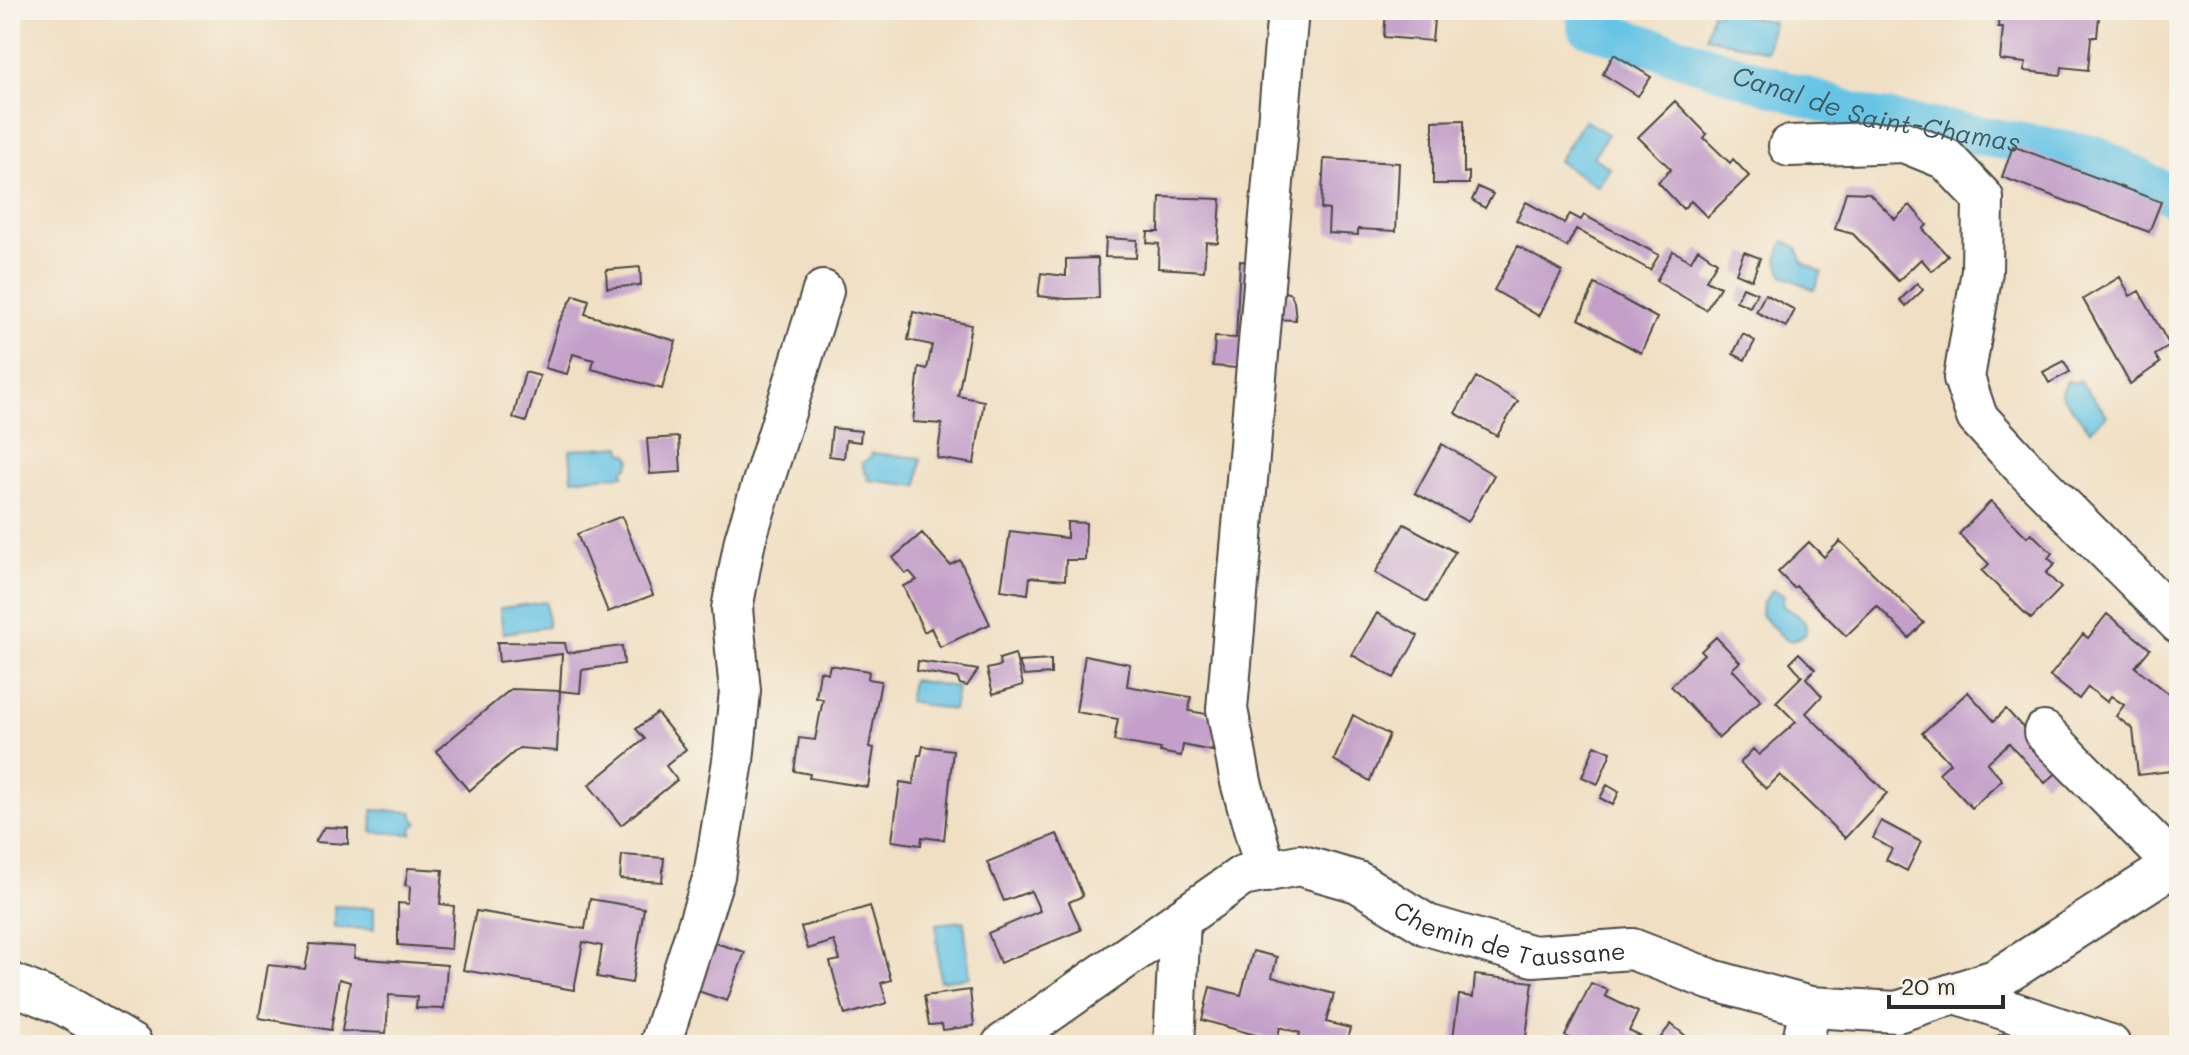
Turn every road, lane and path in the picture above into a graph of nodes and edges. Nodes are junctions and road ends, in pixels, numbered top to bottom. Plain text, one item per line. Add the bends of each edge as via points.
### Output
1 (1288, 10) edge
2 (1789, 146) dead end
3 (823, 291) dead end
4 (2179, 623) edge
5 (2044, 732) dead end
6 (2177, 864) edge
7 (1266, 872) junction
8 (1180, 920) junction
9 (10, 983) edge
10 (1956, 993) junction
11 (1806, 1026) edge
12 (132, 1045) edge
13 (660, 1045) edge
14 (1002, 1045) edge
15 (1174, 1045) edge
16 (2110, 1045) edge

1 - 7 street via 1227,709
2 - 4 street via 1904,142 1946,159 1983,198 1982,271 1964,378 1977,417
3 - 13 street via 745,540 732,609 740,691 733,761 716,862
5 - 6 street
6 - 10 street, Chemin de Taussane via 1995,980
7 - 8 street, Chemin de Taussane via 1242,876
7 - 11 street, Chemin de Taussane via 1299,865 1358,882 1427,925 1533,956 1632,949 1712,980
8 - 14 street, Chemin de Taussane
8 - 15 street
9 - 12 street via 66,1006
10 - 11 street, Chemin de Taussane via 1897,1012
10 - 16 street

